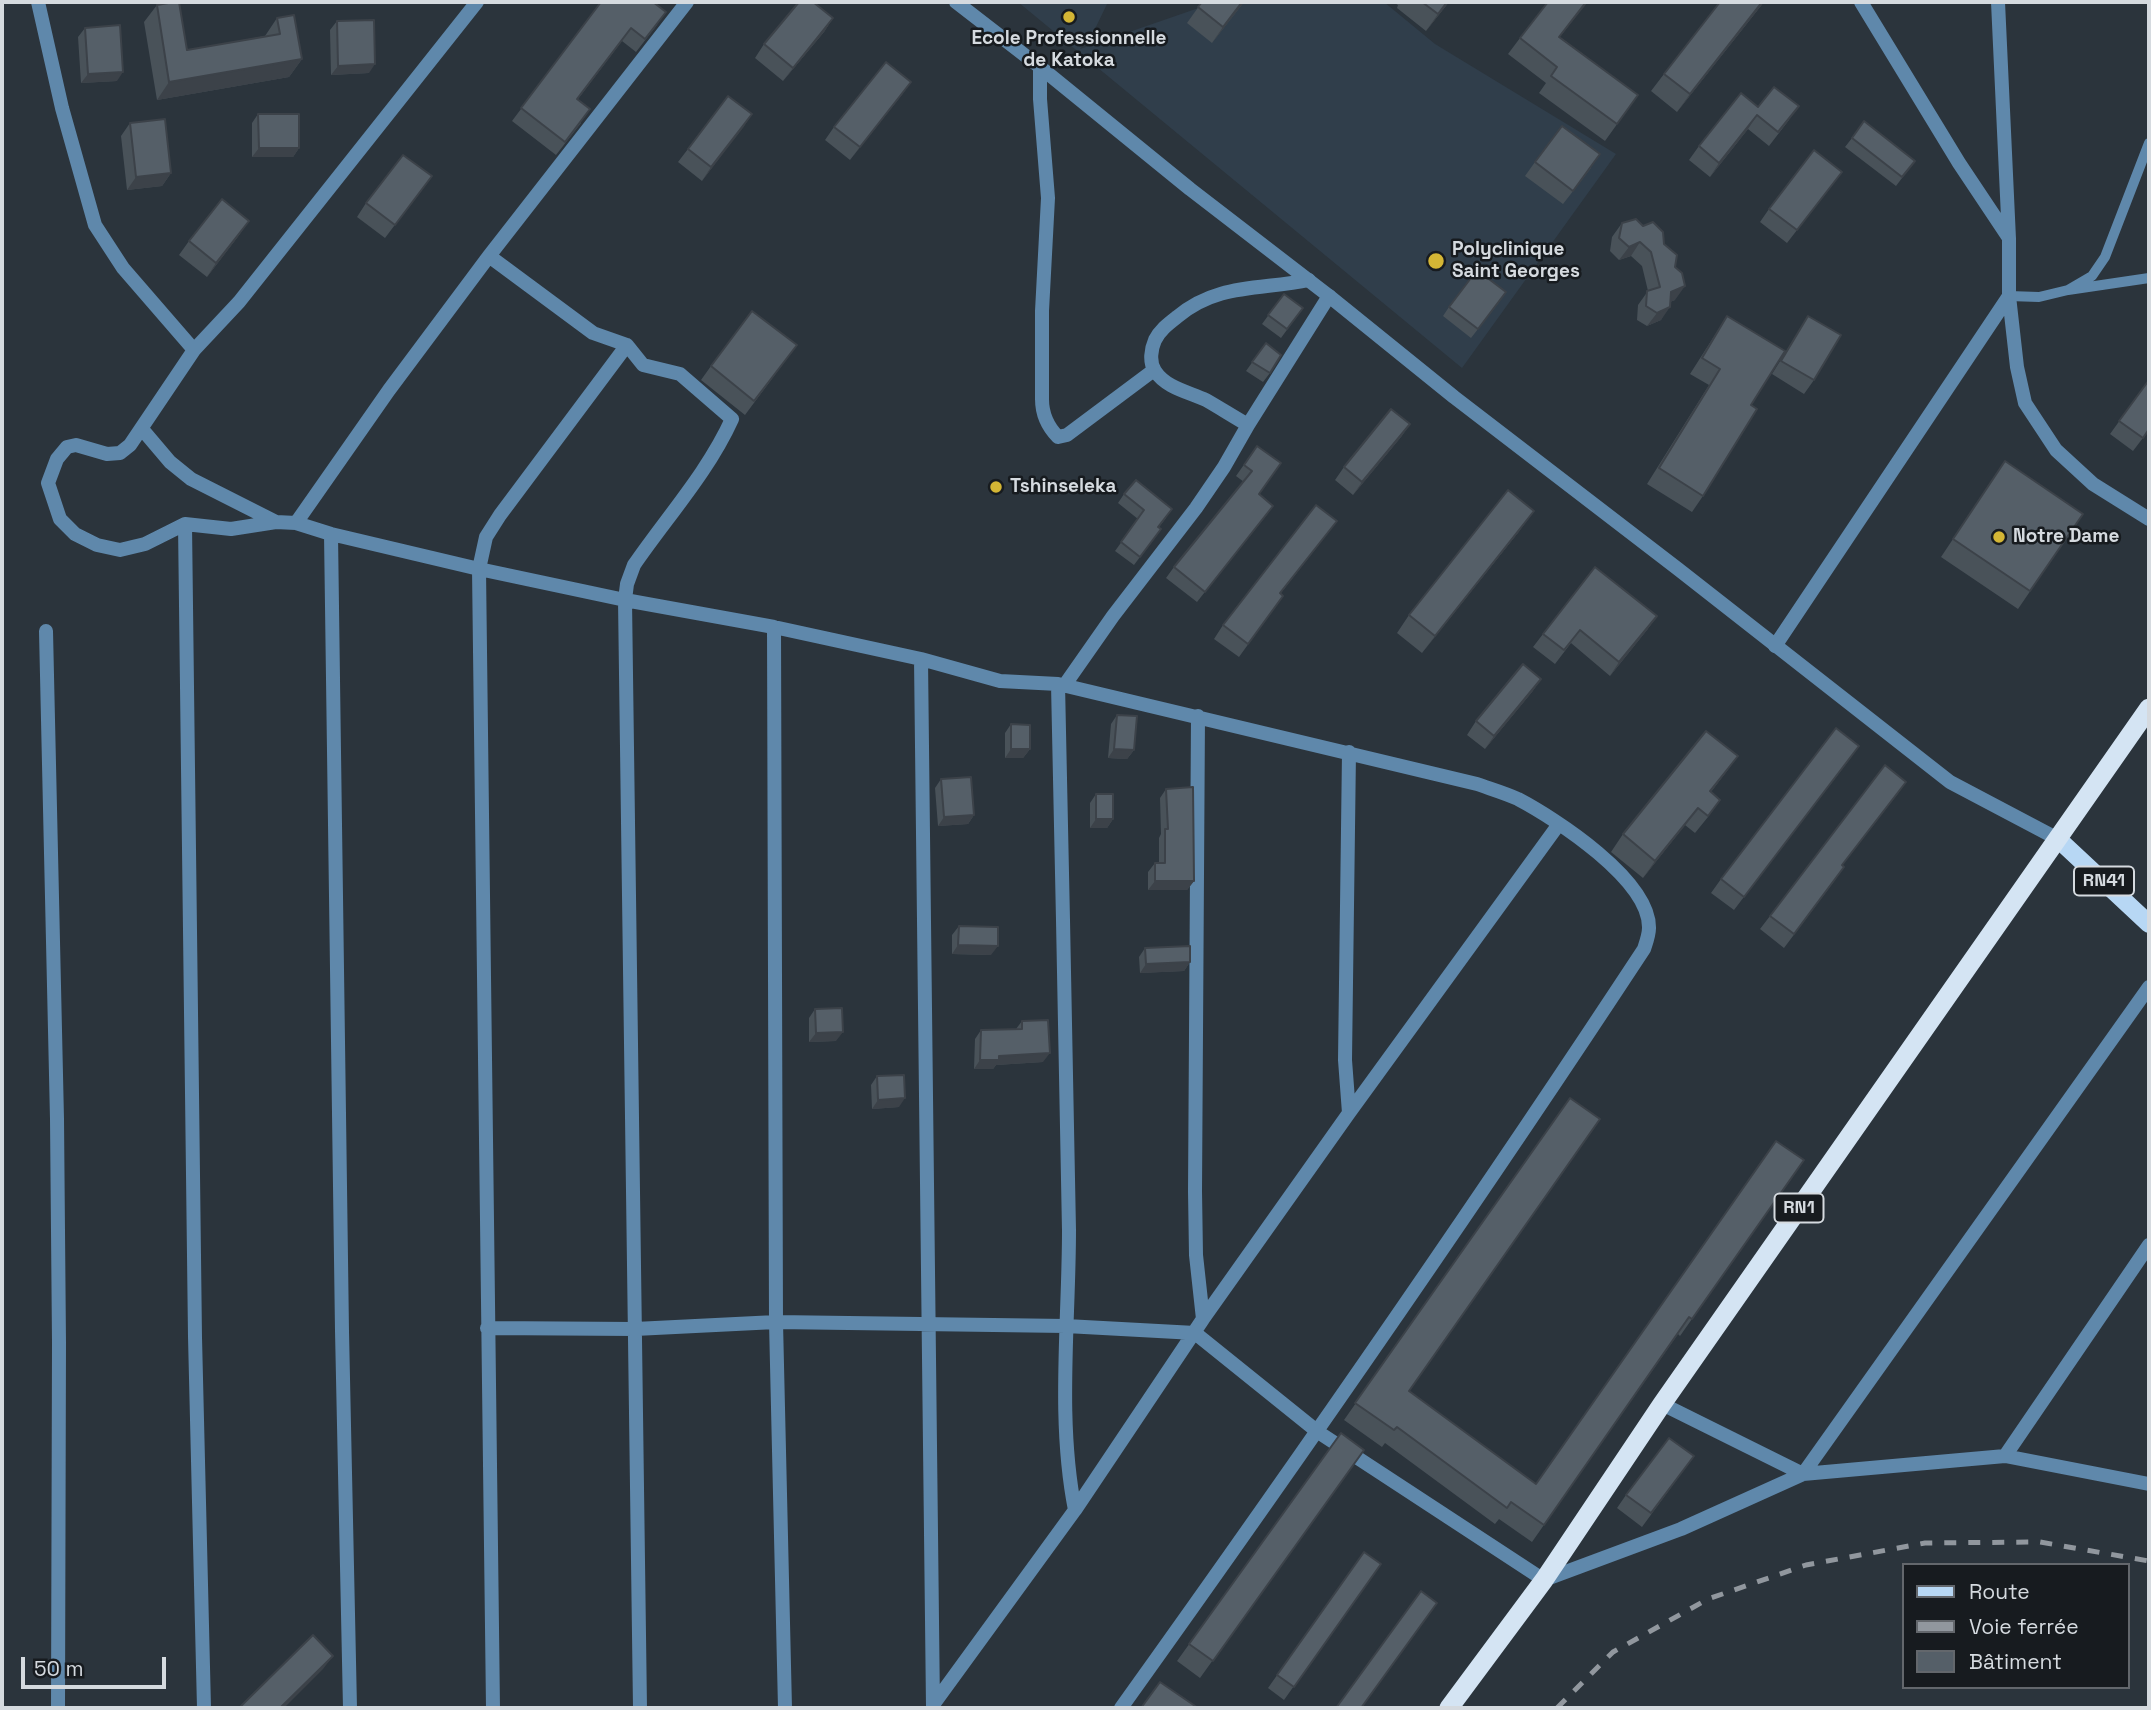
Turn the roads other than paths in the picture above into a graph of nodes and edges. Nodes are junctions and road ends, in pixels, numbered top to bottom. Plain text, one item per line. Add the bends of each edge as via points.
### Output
1 (38, 2) edge
2 (477, 2) edge
3 (687, 2) edge
4 (1861, 2) edge
5 (1998, 2) edge
6 (960, 3) edge
7 (1040, 66) junction
8 (2149, 144) edge
9 (2010, 239) junction
10 (489, 256) junction
11 (2149, 278) edge
12 (1309, 280) junction
13 (2068, 290) junction
14 (1329, 296) junction
15 (2009, 296) junction
16 (627, 345) junction
17 (194, 351) junction
18 (1154, 370) junction
19 (1248, 425) junction
20 (142, 429) junction
21 (2149, 519) edge
22 (276, 522) junction
23 (296, 523) junction
24 (185, 524) junction
25 (331, 534) junction
26 (480, 569) junction
27 (625, 600) junction
28 (774, 627) junction
29 (46, 631) dead end
30 (1775, 646) junction
31 (920, 659) junction
32 (1061, 685) junction
33 (2149, 708) edge
34 (1198, 716) junction
35 (1349, 752) junction
36 (1559, 824) junction
37 (2058, 839) junction
38 (2149, 924) edge
39 (2149, 987) edge
40 (1349, 1113) junction
41 (2149, 1245) edge
42 (1203, 1319) junction
43 (776, 1322) junction
44 (927, 1324) junction
45 (1066, 1326) junction
46 (487, 1328) junction
47 (635, 1329) junction
48 (1195, 1333) junction
49 (1662, 1404) junction
50 (1318, 1432) junction
51 (2005, 1456) junction
52 (1802, 1474) junction
53 (2149, 1484) edge
54 (1075, 1510) junction
55 (1544, 1580) junction
56 (933, 1707) edge
57 (58, 1708) edge
58 (204, 1708) edge
59 (350, 1708) edge
60 (492, 1708) edge
61 (640, 1708) edge
62 (785, 1708) edge
63 (1121, 1708) edge
64 (1449, 1708) edge

1 - 17 street via 95,225 123,268
2 - 17 street via 247,293
3 - 10 street
4 - 9 street
5 - 9 street
6 - 7 street
7 - 12 street
7 - 18 street via 1048,198 1042,411 1050,429 1058,437 1067,435
8 - 13 lane via 2105,257 2092,276
9 - 15 street
10 - 16 street via 593,332
10 - 23 street
11 - 13 lane
12 - 14 street
12 - 18 street via 1229,290 1205,299 1158,334 1151,350
13 - 15 lane via 2039,297
14 - 19 street
14 - 30 street
15 - 21 street via 2025,403 2056,450 2093,484
15 - 30 street
16 - 26 street via 500,515 486,537
16 - 27 street via 643,365 680,374 732,419 634,565
17 - 20 street
18 - 19 street via 1167,382
19 - 32 street via 1196,508
20 - 22 street via 191,479
20 - 24 street via 120,453 67,447 57,458 48,483 60,519 75,534 120,550 145,544
22 - 23 street
22 - 24 street via 231,528
23 - 25 street
24 - 58 street
25 - 26 street
25 - 59 street
26 - 27 street
26 - 46 street
27 - 28 street
27 - 47 street
28 - 31 street
28 - 43 street
29 - 57 street via 57,1175
30 - 37 street via 1950,782
31 - 32 street via 1000,681
31 - 44 street
32 - 34 street
32 - 45 street
33 - 37 highway, RN1
34 - 35 street
34 - 42 street via 1195,1191
35 - 36 street via 1477,784 1516,798
35 - 40 street via 1345,1060
36 - 40 street
36 - 50 street via 1628,879 1644,907 1649,928 1644,949
37 - 38 main road, RN41
37 - 49 highway, RN1
39 - 52 street
40 - 42 street
41 - 51 street
42 - 48 street
43 - 44 street
43 - 47 street
43 - 62 street
44 - 45 street
44 - 56 street
45 - 48 street
45 - 54 street via 1068,1475
46 - 47 street
46 - 60 street
47 - 61 street
48 - 50 street
48 - 54 street
49 - 52 street
49 - 55 highway, RN1
50 - 55 street
50 - 63 street
51 - 52 street
51 - 53 street
52 - 55 street via 1681,1529
54 - 56 street
55 - 64 highway, RN1

